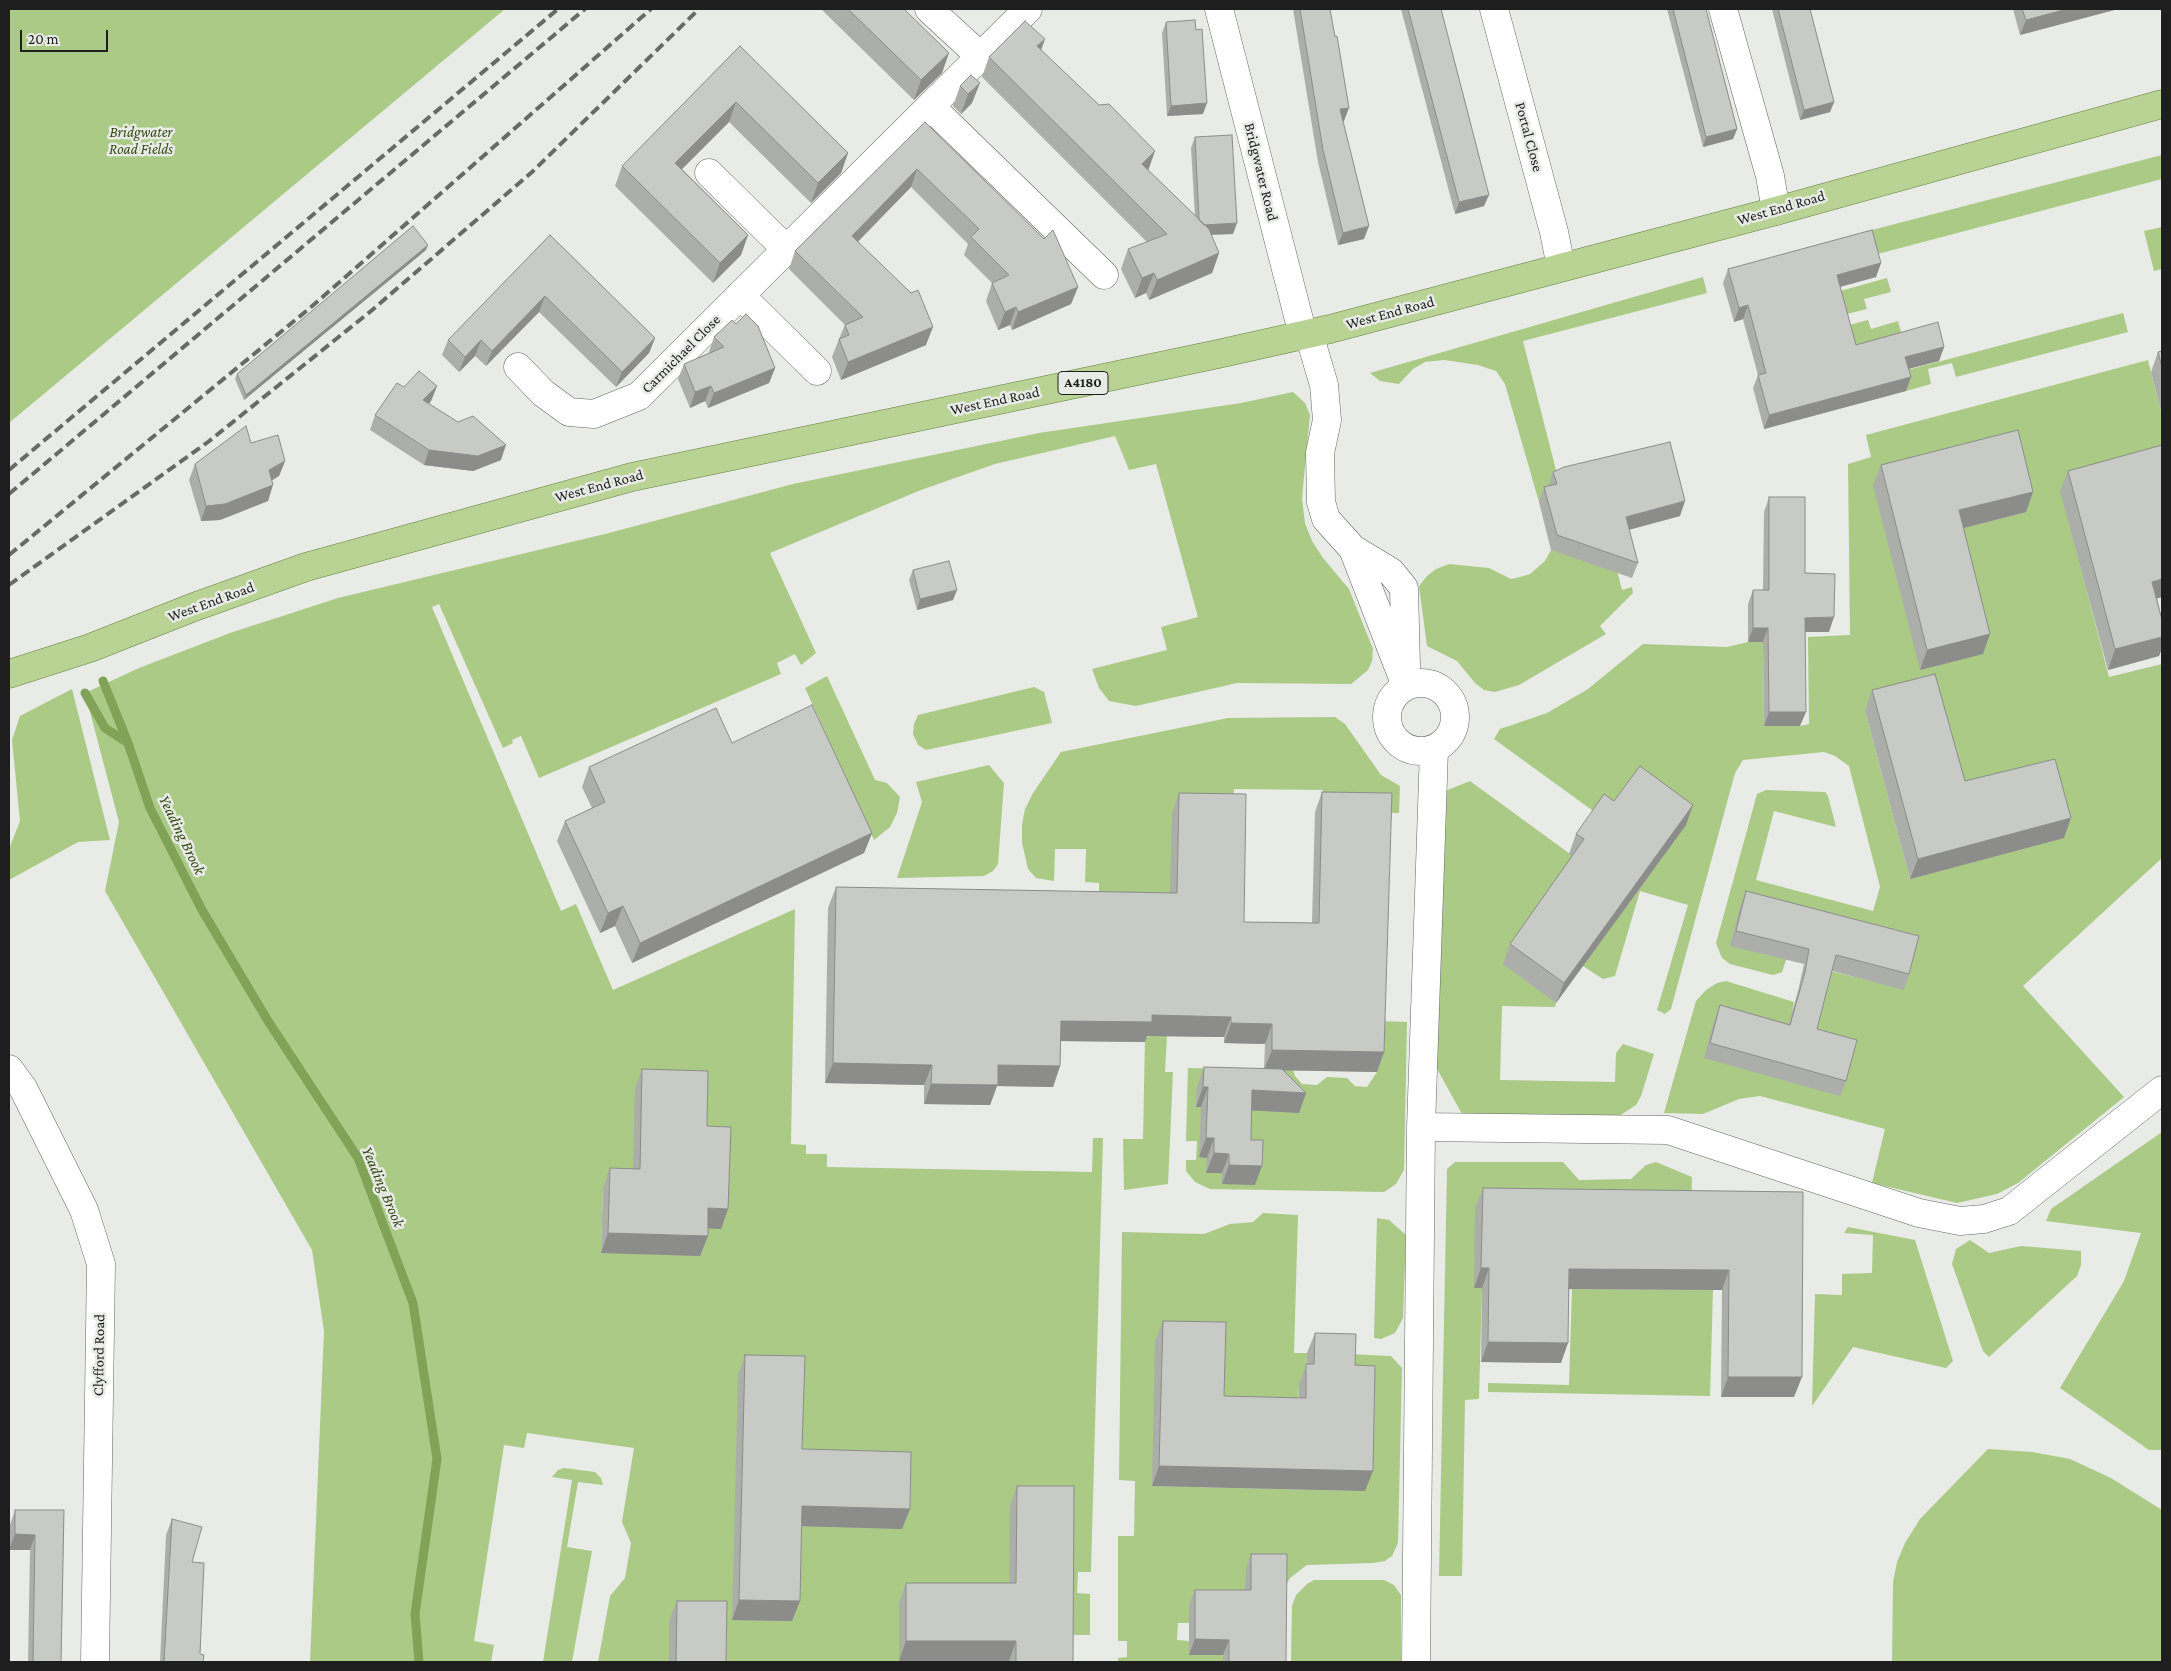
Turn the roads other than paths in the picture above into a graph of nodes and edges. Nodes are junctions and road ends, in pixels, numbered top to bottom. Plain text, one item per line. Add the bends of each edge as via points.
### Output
1 (929, 9) edge
2 (1028, 9) edge
3 (1219, 9) edge
4 (1494, 9) edge
5 (1723, 9) edge
6 (981, 57) junction
7 (2162, 104) edge
8 (931, 107) junction
9 (709, 173) dead end
10 (1776, 211) junction
11 (786, 250) junction
12 (1561, 266) junction
13 (1104, 275) dead end
14 (740, 295) junction
15 (1306, 334) junction
16 (518, 367) dead end
17 (817, 371) dead end
18 (9, 674) edge
19 (1406, 686) junction
20 (1434, 749) junction
21 (9, 1069) edge
22 (2162, 1090) edge
23 (1421, 1127) junction
24 (96, 1662) edge
25 (1416, 1662) edge

1 - 6 street
2 - 6 street, Carmichael Close
3 - 15 street, Bridgwater Road
4 - 12 street, Portal Close
5 - 10 street via 1770,176
6 - 8 street, Carmichael Close
7 - 10 main road, West End Road / A4180
8 - 11 street, Carmichael Close
8 - 13 street
9 - 11 street
10 - 12 main road, West End Road / A4180
11 - 14 street, Carmichael Close
12 - 15 main road, West End Road / A4180 via 1402,311
14 - 16 street, Carmichael Close via 639,396 594,414 569,412 542,393
14 - 17 street
15 - 18 main road, West End Road / A4180 via 632,477 306,567 90,648
15 - 19 street, Bridgwater Road via 1324,385 1327,420 1320,452 1321,502 1326,520 1353,549
19 - 20 street via 1398,692 1387,710 1389,730 1403,747 1423,752
19 - 20 street via 1426,683 1436,686 1451,700 1455,710 1453,729 1442,745
20 - 23 street
21 - 24 street, Clyfford Road via 24,1088 84,1210 101,1264
22 - 23 street via 2009,1212 1960,1221 1919,1212 1668,1130
23 - 25 street

